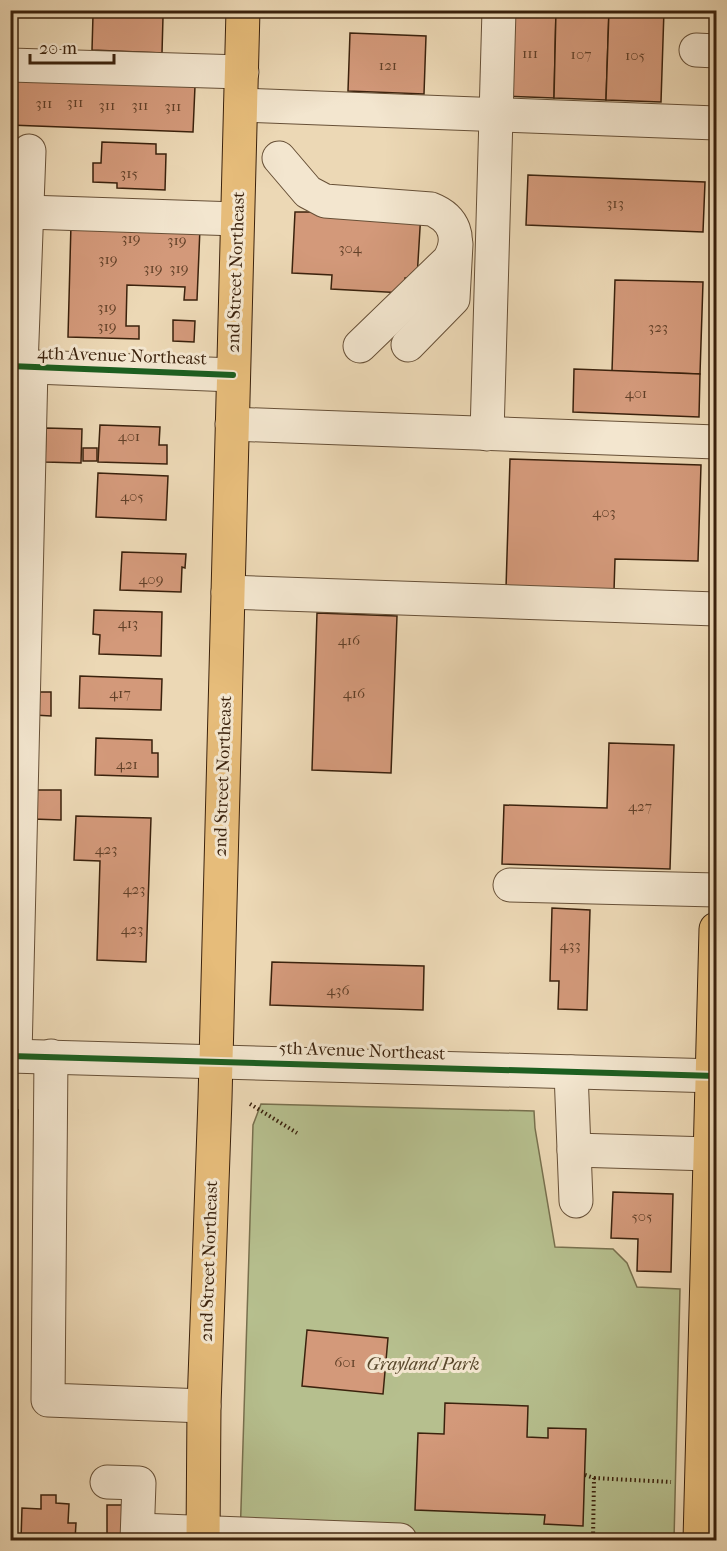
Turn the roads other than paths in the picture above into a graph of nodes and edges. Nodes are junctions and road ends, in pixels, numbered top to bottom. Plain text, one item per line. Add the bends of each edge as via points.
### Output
1 (243, 10) edge
2 (499, 10) edge
3 (10, 65) edge
4 (242, 72) junction
5 (241, 105) junction
6 (496, 115) junction
7 (717, 123) edge
8 (29, 151) dead end
9 (279, 158) dead end
10 (27, 212) junction
11 (237, 219) junction
12 (456, 244) junction
13 (408, 345) dead end
14 (360, 346) dead end
15 (21, 367) edge
16 (233, 375) junction
17 (232, 424) junction
18 (487, 434) junction
19 (717, 442) edge
20 (228, 592) junction
21 (717, 609) edge
22 (510, 885) dead end
23 (717, 890) edge
24 (717, 929) edge
25 (13, 1056) edge
26 (51, 1056) junction
27 (216, 1061) junction
28 (571, 1072) junction
29 (715, 1076) edge
30 (574, 1150) junction
31 (712, 1162) edge
32 (576, 1201) dead end
33 (204, 1406) junction
34 (709, 1456) edge
35 (107, 1482) dead end
36 (137, 1535) edge
37 (203, 1537) edge
38 (400, 1540) edge
39 (700, 1540) edge

1 - 4 main road, 2nd Street Northeast
2 - 6 street
3 - 4 street
4 - 5 main road, 2nd Street Northeast
5 - 6 street
5 - 11 main road, 2nd Street Northeast
6 - 7 street
6 - 18 street
8 - 10 street
9 - 12 street via 308,192 325,201 417,206 441,213 452,224
10 - 11 street
10 - 15 street
11 - 16 main road, 2nd Street Northeast
12 - 13 street via 453,299
12 - 14 street via 444,265
15 - 16 street, 4th Avenue Northeast
15 - 25 street
16 - 17 main road, 2nd Street Northeast
17 - 18 street
17 - 20 main road, 2nd Street Northeast
18 - 19 street
20 - 21 street
20 - 27 main road, 2nd Street Northeast
22 - 23 street
24 - 29 main road
25 - 26 street, 5th Avenue Northeast
26 - 27 street, 5th Avenue Northeast
26 - 33 street via 48,1400
27 - 28 street, 5th Avenue Northeast
27 - 33 main road, 2nd Street Northeast
28 - 29 street, 5th Avenue Northeast
28 - 30 street
29 - 31 main road
30 - 31 street
30 - 32 street
31 - 34 main road
33 - 37 main road, 2nd Street Northeast
34 - 39 main road
35 - 36 street via 139,1483
36 - 37 street
37 - 38 street

